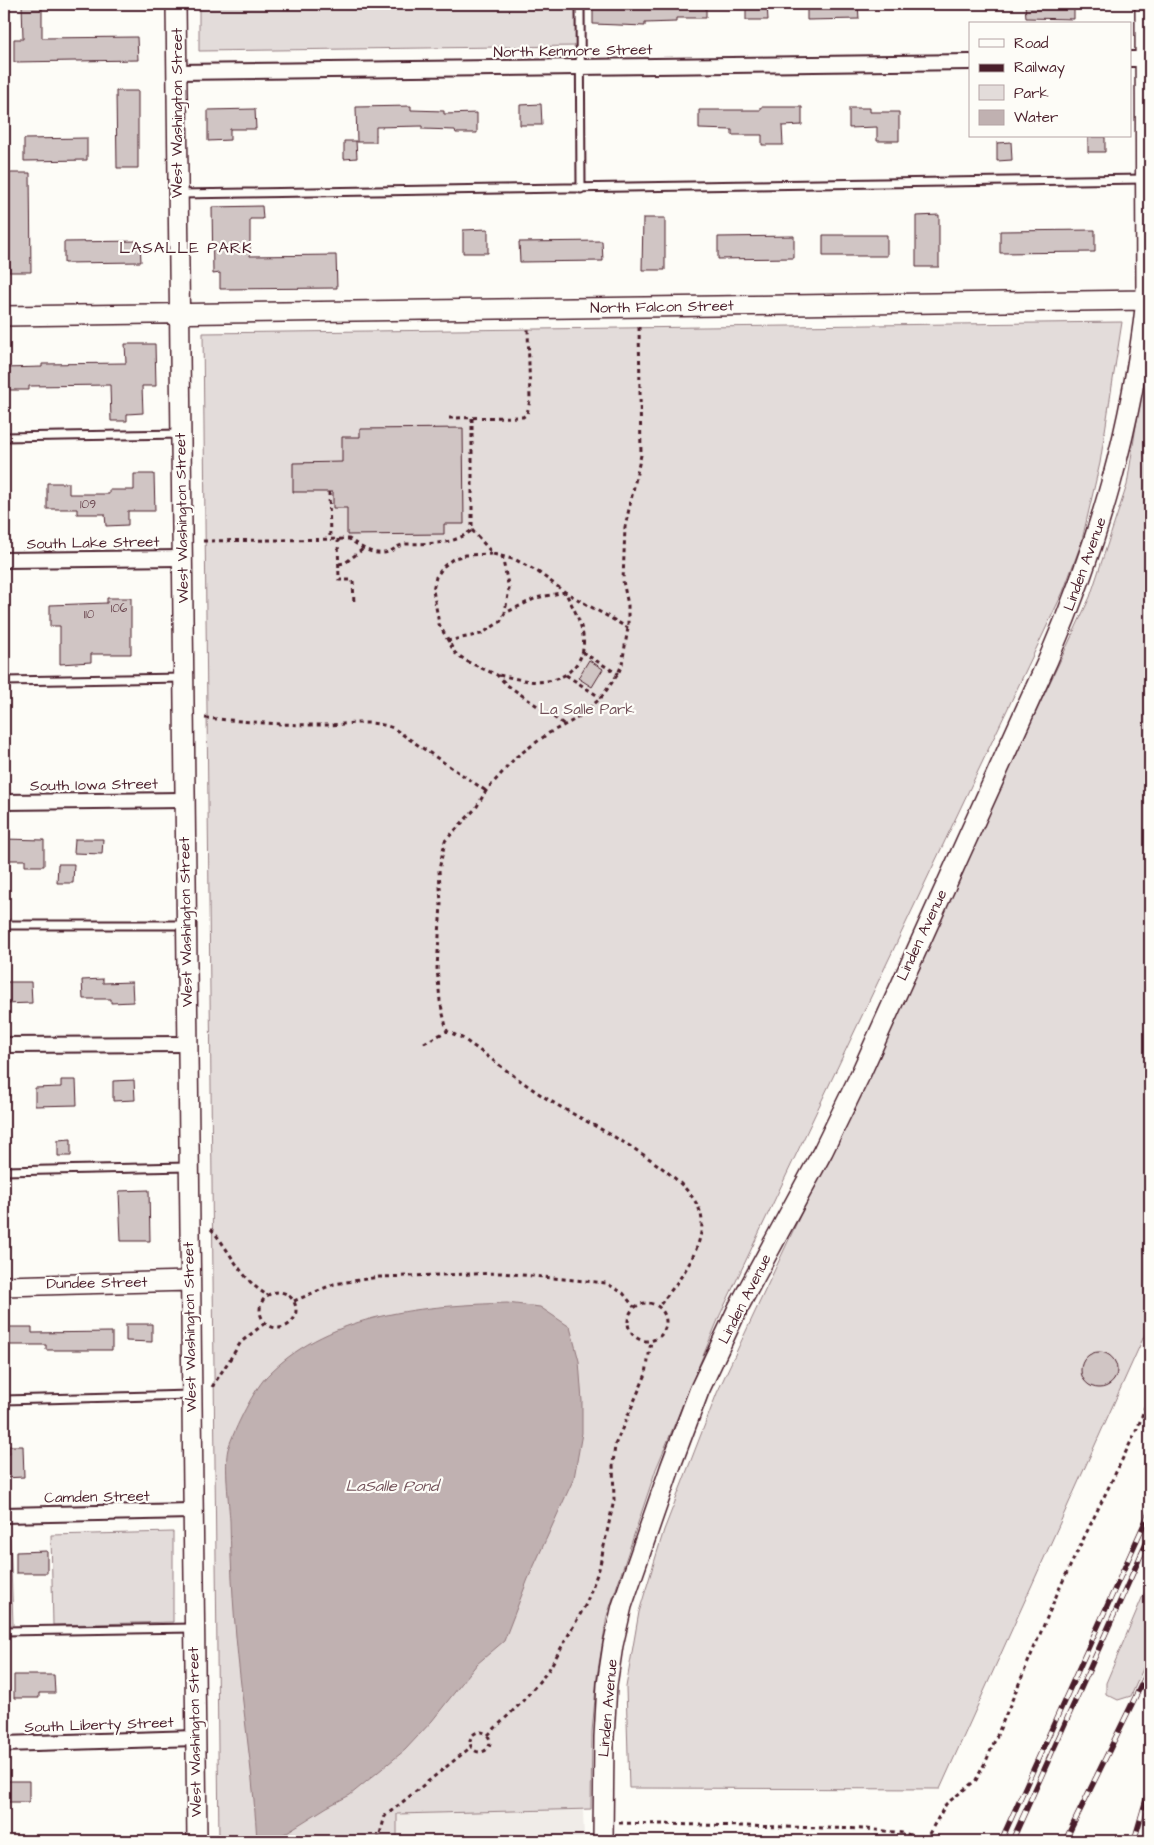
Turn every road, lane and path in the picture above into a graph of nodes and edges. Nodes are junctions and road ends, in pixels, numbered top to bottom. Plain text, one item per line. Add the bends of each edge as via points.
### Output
1 (176, 4) edge
2 (580, 4) edge
3 (1145, 4) edge
4 (1138, 59) edge
5 (969, 62) edge
6 (581, 68) junction
7 (176, 72) junction
8 (1146, 179) junction
9 (581, 189) junction
10 (177, 194) junction
11 (1146, 300) junction
12 (179, 315) junction
13 (4, 316) edge
14 (639, 327) dead end
15 (528, 328) dead end
16 (450, 418) dead end
17 (472, 418) junction
18 (181, 434) junction
19 (4, 437) edge
20 (329, 492) dead end
21 (472, 530) junction
22 (330, 539) junction
23 (338, 539) junction
24 (203, 540) dead end
25 (363, 550) junction
26 (493, 554) junction
27 (502, 556) junction
28 (182, 558) junction
29 (4, 560) edge
30 (338, 564) junction
31 (566, 592) junction
32 (354, 605) dead end
33 (505, 613) junction
34 (628, 628) junction
35 (447, 641) junction
36 (582, 652) junction
37 (497, 674) junction
38 (566, 674) junction
39 (618, 674) junction
40 (183, 678) junction
41 (4, 681) edge
42 (600, 698) junction
43 (205, 718) dead end
44 (565, 725) junction
45 (486, 791) junction
46 (184, 800) junction
47 (4, 802) edge
48 (4, 925) edge
49 (186, 925) junction
50 (447, 1031) junction
51 (424, 1043) dead end
52 (187, 1044) junction
53 (4, 1045) edge
54 (188, 1167) junction
55 (4, 1171) edge
56 (210, 1229) dead end
57 (189, 1281) junction
58 (4, 1286) edge
59 (267, 1295) junction
60 (294, 1301) junction
61 (659, 1306) junction
62 (634, 1307) junction
63 (265, 1323) junction
64 (651, 1341) junction
65 (212, 1387) dead end
66 (1150, 1394) edge
67 (190, 1395) junction
68 (4, 1400) edge
69 (191, 1511) junction
70 (4, 1515) edge
71 (193, 1628) junction
72 (4, 1631) edge
73 (488, 1735) junction
74 (195, 1738) junction
75 (4, 1744) edge
76 (471, 1747) junction
77 (602, 1832) edge
78 (925, 1840) edge
79 (197, 1841) edge
80 (378, 1841) edge

1 - 7 street, West Washington Street
2 - 6 lane
3 - 4 street, Linden Avenue
4 - 8 street, Linden Avenue
5 - 6 street, North Kenmore Street
6 - 7 street, North Kenmore Street
6 - 9 lane
7 - 10 street, West Washington Street
8 - 9 lane
8 - 11 street, Linden Avenue
9 - 10 lane
10 - 12 street, West Washington Street
11 - 12 street, North Falcon Street
11 - 77 street, Linden Avenue via 1141,346 1116,469 1071,606 861,1073 823,1151 738,1308 703,1383 664,1484 622,1606 613,1645 607,1685
12 - 13 street, North Falcon Street
12 - 18 street, West Washington Street
14 - 34 path via 641,455 625,527 623,558
15 - 17 path via 530,400 527,414 523,417
16 - 17 path
17 - 21 path
18 - 19 lane
18 - 28 street, West Washington Street
20 - 22 path
21 - 25 path via 462,538 446,543 400,544 388,552
21 - 26 path
22 - 23 path
22 - 24 path
23 - 25 path via 349,538
23 - 30 path
25 - 30 path via 345,564
26 - 27 path
26 - 35 path via 454,558 436,577 435,604
27 - 31 path via 538,572
27 - 33 path via 509,589
28 - 29 street, South Lake Street
28 - 40 street, West Washington Street
30 - 32 path via 338,580 353,580
31 - 33 path via 536,598
31 - 34 path
31 - 36 path via 582,628
33 - 35 path via 500,622 481,634
34 - 39 path via 627,645
35 - 37 path via 455,653 468,662
36 - 38 path via 577,664
36 - 39 path
37 - 38 path via 546,682
37 - 44 path
38 - 42 path
39 - 42 path
40 - 41 lane
40 - 46 street, West Washington Street
42 - 44 path via 590,709
43 - 45 path via 318,725 382,724
44 - 45 path via 516,757
45 - 50 path via 476,808 445,841 442,852 437,968
46 - 47 street, South Iowa Street
46 - 49 street, West Washington Street
48 - 49 lane
49 - 52 street, West Washington Street
50 - 51 path
50 - 61 path via 462,1038 549,1100 640,1153 686,1189 700,1213 702,1224 685,1270
52 - 53 street
52 - 54 street, West Washington Street
54 - 55 lane
54 - 57 street, West Washington Street
56 - 59 path via 246,1278
57 - 58 street, Dundee Street
57 - 67 street, West Washington Street
59 - 60 path via 285,1292
59 - 63 path via 260,1305
60 - 62 path via 334,1284 379,1278 500,1273 606,1283 623,1293
60 - 63 path via 296,1312 291,1323 281,1328
61 - 62 path via 647,1302
61 - 64 path via 666,1324 662,1335
62 - 64 path via 628,1318 630,1331 639,1340
63 - 65 path via 241,1342
64 - 73 path via 646,1374 615,1445 614,1500 599,1568 586,1604 548,1671
66 - 78 path via 1138,1427 1060,1588 987,1759 976,1780 946,1804
67 - 68 lane
67 - 69 street, West Washington Street
69 - 70 street, Camden Street
69 - 71 street, West Washington Street
71 - 72 lane
71 - 74 street, West Washington Street
73 - 76 path via 476,1732 471,1737
73 - 76 path via 490,1741 486,1750 476,1751
74 - 75 street, South Liberty Street
74 - 79 street, West Washington Street
76 - 80 path via 385,1816
77 - 78 path via 867,1829 903,1833

